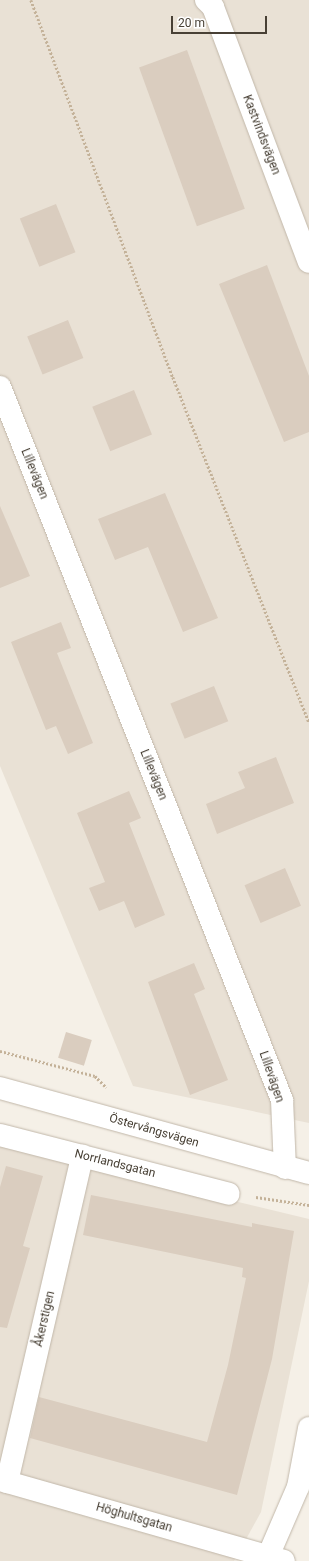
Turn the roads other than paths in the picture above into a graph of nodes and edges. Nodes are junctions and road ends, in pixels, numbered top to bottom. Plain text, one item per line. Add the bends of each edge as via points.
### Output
1 (211, 2) edge
2 (309, 262) edge
3 (0, 387) edge
4 (0, 1088) edge
5 (0, 1135) edge
6 (82, 1156) junction
7 (285, 1168) junction
8 (309, 1173) edge
9 (229, 1194) road end
10 (309, 1428) edge
11 (4, 1481) edge
12 (273, 1560) edge

1 - 2 street, Kastvindsvägen
3 - 7 street, Lillevägen via 282,1100
4 - 7 street, Östervångsvägen
5 - 6 street, Norrlandsgatan
6 - 9 street, Norrlandsgatan
6 - 11 street, Åkerstigen
7 - 8 street, Östervångsvägen
10 - 12 street via 298,1488
11 - 12 street, Höghultsgatan

